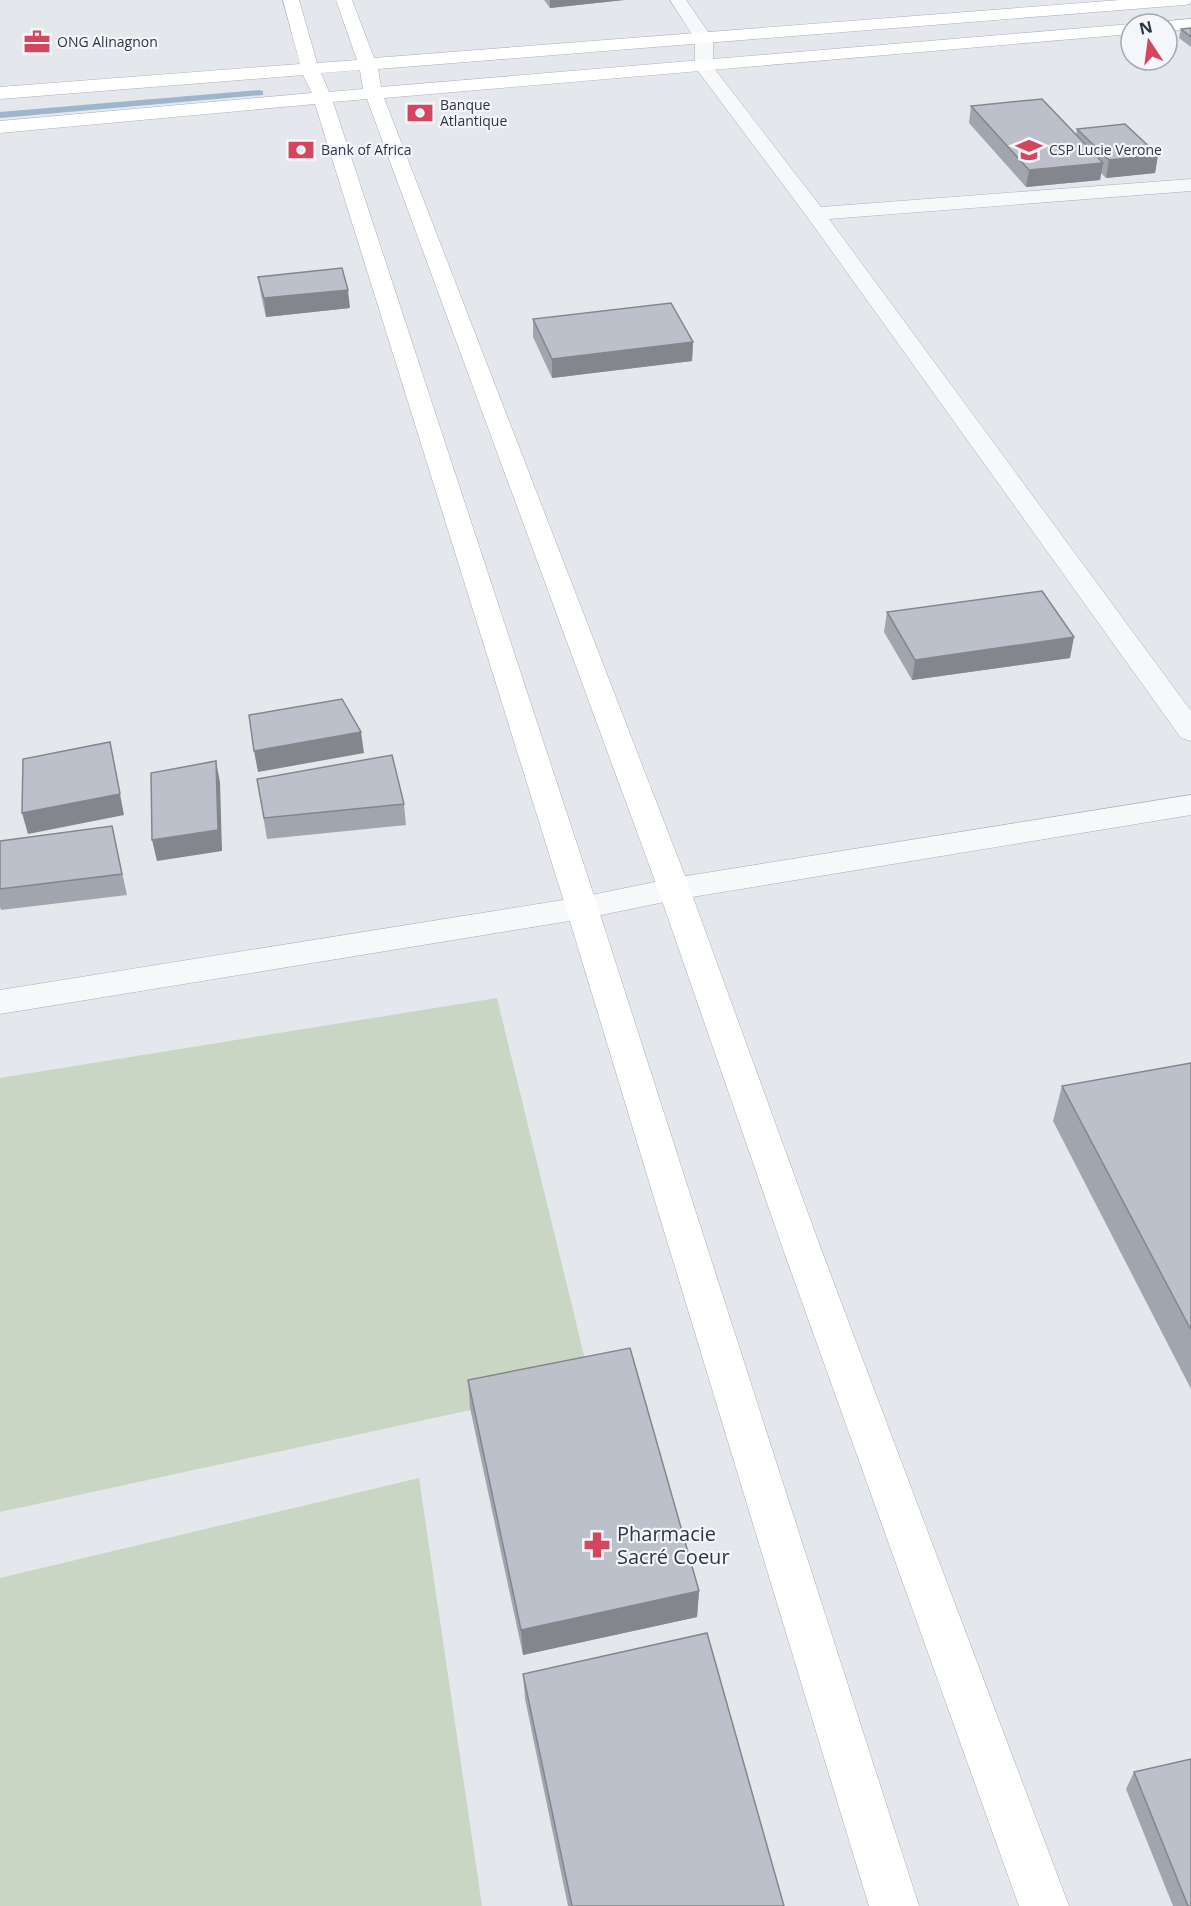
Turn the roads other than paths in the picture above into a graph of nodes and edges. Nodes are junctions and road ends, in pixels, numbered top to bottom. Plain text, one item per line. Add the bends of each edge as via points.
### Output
1 (291, 0) edge
2 (344, 0) edge
3 (678, 0) edge
4 (1184, 0) edge
5 (1119, 30) edge
6 (704, 39) junction
7 (704, 67) junction
8 (370, 79) junction
9 (316, 83) junction
10 (0, 93) edge
11 (0, 127) edge
12 (1191, 185) edge
13 (814, 214) junction
14 (1191, 732) edge
15 (1191, 805) edge
16 (674, 889) junction
17 (582, 908) junction
18 (0, 1002) edge
19 (894, 1906) edge
20 (1044, 1906) edge

1 - 9 main road
2 - 8 main road
3 - 6 street
4 - 6 main road
5 - 7 main road
6 - 7 street
6 - 8 main road
7 - 8 main road
7 - 13 street
8 - 9 main road
8 - 9 main road
8 - 16 main road
9 - 10 main road
9 - 11 main road
9 - 17 main road
12 - 13 street
13 - 14 street
15 - 16 street
16 - 17 street
16 - 20 main road
17 - 18 street
17 - 19 main road

